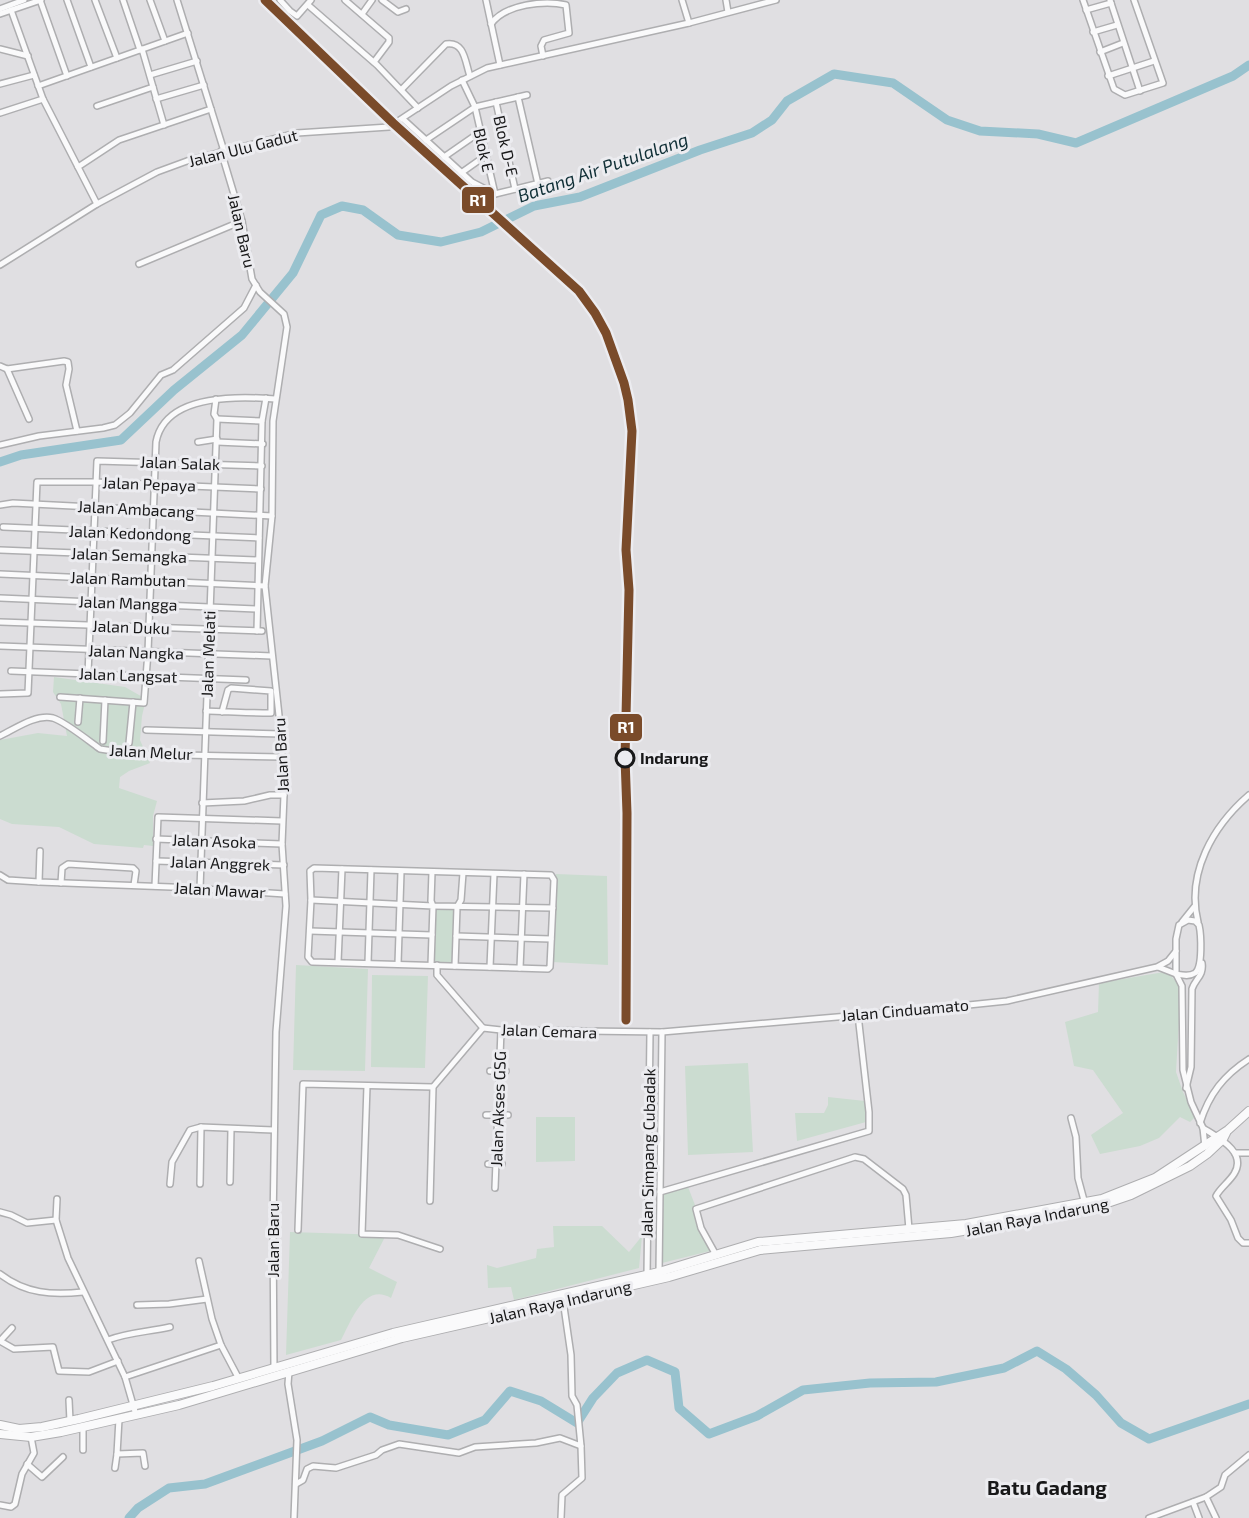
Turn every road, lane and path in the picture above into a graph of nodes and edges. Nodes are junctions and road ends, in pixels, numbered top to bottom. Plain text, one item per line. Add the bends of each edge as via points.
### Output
1 (24, 0) edge
2 (40, 0) edge
3 (67, 0) edge
4 (95, 0) edge
5 (123, 0) edge
6 (150, 0) edge
7 (177, 0) edge
8 (280, 0) edge
9 (345, 0) edge
10 (372, 0) edge
11 (382, 0) edge
12 (486, 0) edge
13 (682, 0) edge
14 (726, 0) edge
15 (776, 0) edge
16 (1083, 0) edge
17 (1134, 0) edge
18 (1110, 1) edge
19 (310, 2) edge
20 (0, 9) edge
21 (406, 9) dead end
22 (11, 10) junction
23 (1086, 10) junction
24 (728, 12) junction
25 (0, 14) edge
26 (362, 14) junction
27 (688, 23) junction
28 (491, 24) junction
29 (1117, 24) junction
30 (1093, 32) junction
31 (188, 33) junction
32 (165, 41) junction
33 (1123, 43) junction
34 (0, 49) edge
35 (141, 50) junction
36 (1100, 52) junction
37 (28, 56) junction
38 (543, 56) junction
39 (117, 58) junction
40 (197, 61) junction
41 (1154, 61) junction
42 (374, 62) junction
43 (500, 65) junction
44 (91, 68) junction
45 (1132, 69) junction
46 (34, 75) junction
47 (150, 75) junction
48 (67, 76) junction
49 (470, 76) junction
50 (1108, 76) junction
51 (462, 80) junction
52 (0, 84) edge
53 (204, 85) junction
54 (38, 86) junction
55 (153, 87) junction
56 (402, 89) junction
57 (1140, 91) junction
58 (527, 95) dead end
59 (518, 97) junction
60 (43, 99) junction
61 (156, 99) junction
62 (496, 102) junction
63 (97, 106) dead end
64 (475, 107) junction
65 (418, 108) junction
66 (211, 109) junction
67 (0, 113) edge
68 (403, 118) junction
69 (164, 125) junction
70 (480, 132) junction
71 (426, 140) junction
72 (222, 151) junction
73 (485, 156) junction
74 (444, 157) junction
75 (78, 167) junction
76 (461, 173) junction
77 (548, 181) dead end
78 (538, 184) junction
79 (515, 189) junction
80 (495, 194) junction
81 (98, 204) junction
82 (242, 221) junction
83 (139, 264) dead end
84 (0, 265) edge
85 (255, 285) junction
86 (0, 366) edge
87 (7, 369) junction
88 (266, 398) junction
89 (216, 399) junction
90 (275, 399) junction
91 (28, 419) dead end
92 (217, 419) junction
93 (262, 422) junction
94 (77, 431) junction
95 (217, 440) junction
96 (198, 442) dead end
97 (262, 444) junction
98 (0, 445) edge
99 (156, 462) junction
100 (216, 464) junction
101 (260, 466) junction
102 (95, 482) junction
103 (155, 484) junction
104 (215, 487) junction
105 (259, 488) junction
106 (35, 504) junction
107 (0, 505) edge
108 (94, 507) junction
109 (154, 510) junction
110 (214, 513) junction
111 (260, 515) junction
112 (272, 516) junction
113 (3, 527) dead end
114 (34, 528) junction
115 (93, 531) junction
116 (152, 534) junction
117 (213, 536) junction
118 (259, 538) junction
119 (0, 550) edge
120 (33, 551) junction
121 (93, 554) junction
122 (151, 556) junction
123 (212, 559) junction
124 (258, 560) junction
125 (0, 574) edge
126 (32, 575) junction
127 (92, 578) junction
128 (150, 580) junction
129 (211, 583) junction
130 (257, 585) junction
131 (265, 586) junction
132 (0, 598) edge
133 (31, 599) junction
134 (91, 602) junction
135 (150, 604) junction
136 (210, 607) junction
137 (257, 609) junction
138 (0, 622) edge
139 (31, 623) junction
140 (90, 626) junction
141 (149, 628) junction
142 (209, 629) junction
143 (0, 646) edge
144 (30, 648) junction
145 (89, 650) junction
146 (148, 652) junction
147 (208, 655) junction
148 (272, 656) junction
149 (11, 671) dead end
150 (30, 671) junction
151 (88, 674) junction
152 (146, 675) junction
153 (208, 678) junction
154 (246, 680) dead end
155 (0, 694) edge
156 (60, 697) dead end
157 (80, 698) junction
158 (105, 700) junction
159 (133, 702) junction
160 (206, 711) junction
161 (222, 712) junction
162 (78, 722) dead end
163 (146, 730) dead end
164 (206, 732) junction
165 (281, 734) junction
166 (0, 736) edge
167 (103, 741) dead end
168 (129, 743) dead end
169 (205, 754) junction
170 (282, 757) junction
171 (284, 795) junction
172 (1249, 795) edge
173 (202, 803) junction
174 (202, 818) junction
175 (282, 821) junction
176 (156, 839) junction
177 (201, 840) junction
178 (282, 844) junction
179 (39, 851) dead end
180 (156, 861) junction
181 (201, 863) junction
182 (284, 866) junction
183 (342, 869) junction
184 (371, 870) junction
185 (401, 872) junction
186 (432, 872) junction
187 (463, 873) junction
188 (494, 874) junction
189 (524, 874) junction
190 (0, 875) edge
191 (39, 882) junction
192 (61, 883) junction
193 (134, 885) junction
194 (155, 886) junction
195 (200, 889) junction
196 (285, 894) junction
197 (311, 900) junction
198 (341, 901) junction
199 (370, 903) junction
200 (400, 904) junction
201 (433, 906) junction
202 (1194, 906) junction
203 (457, 907) junction
204 (492, 907) junction
205 (522, 908) junction
206 (553, 908) junction
207 (1198, 922) junction
208 (1181, 923) junction
209 (310, 931) junction
210 (340, 932) junction
211 (369, 933) junction
212 (399, 934) junction
213 (432, 935) junction
214 (456, 936) junction
215 (491, 938) junction
216 (521, 938) junction
217 (551, 939) junction
218 (1176, 951) junction
219 (1200, 959) junction
220 (338, 962) junction
221 (368, 963) junction
222 (398, 964) junction
223 (434, 965) junction
224 (455, 966) junction
225 (490, 967) junction
226 (1157, 967) junction
227 (520, 968) junction
228 (1176, 974) junction
229 (858, 1015) junction
230 (483, 1028) junction
231 (501, 1030) junction
232 (650, 1032) junction
233 (662, 1032) junction
234 (1183, 1037) junction
235 (1191, 1037) junction
236 (1249, 1059) edge
237 (490, 1071) dead end
238 (499, 1071) junction
239 (506, 1071) dead end
240 (367, 1086) junction
241 (433, 1088) junction
242 (1186, 1088) junction
243 (1249, 1111) edge
244 (497, 1115) junction
245 (486, 1116) dead end
246 (508, 1116) dead end
247 (1071, 1118) dead end
248 (1202, 1125) junction
249 (201, 1127) junction
250 (231, 1129) junction
251 (274, 1130) junction
252 (1220, 1138) junction
253 (1206, 1150) junction
254 (1235, 1153) junction
255 (1249, 1153) edge
256 (661, 1159) junction
257 (648, 1160) junction
258 (488, 1164) dead end
259 (499, 1164) junction
260 (230, 1182) dead end
261 (170, 1184) dead end
262 (200, 1184) dead end
263 (495, 1188) dead end
264 (660, 1192) junction
265 (57, 1199) dead end
266 (430, 1201) dead end
267 (1086, 1206) junction
268 (0, 1212) edge
269 (56, 1220) junction
270 (909, 1229) junction
271 (298, 1230) dead end
272 (826, 1241) junction
273 (1249, 1243) edge
274 (440, 1250) dead end
275 (714, 1251) junction
276 (199, 1261) dead end
277 (0, 1274) edge
278 (658, 1276) junction
279 (647, 1279) junction
280 (83, 1292) junction
281 (207, 1299) junction
282 (563, 1300) junction
283 (137, 1305) dead end
284 (170, 1327) dead end
285 (12, 1328) dead end
286 (108, 1340) junction
287 (0, 1341) edge
288 (221, 1345) junction
289 (118, 1361) junction
290 (282, 1370) junction
291 (125, 1377) junction
292 (239, 1379) junction
293 (69, 1400) dead end
294 (134, 1405) junction
295 (136, 1415) junction
296 (119, 1419) junction
297 (70, 1421) junction
298 (0, 1425) edge
299 (82, 1427) junction
300 (0, 1434) edge
301 (31, 1437) junction
302 (581, 1446) junction
303 (83, 1450) dead end
304 (117, 1454) junction
305 (1249, 1455) edge
306 (63, 1457) dead end
307 (27, 1464) junction
308 (145, 1466) dead end
309 (115, 1468) dead end
310 (296, 1482) junction
311 (1206, 1497) junction
312 (1193, 1502) junction
313 (0, 1505) edge
314 (294, 1518) edge
315 (561, 1518) edge
316 (1149, 1518) edge
317 (1199, 1518) edge
318 (1216, 1518) edge

1 - 20 street
2 - 22 street
2 - 48 street
3 - 44 street
4 - 39 street
5 - 35 street
6 - 32 street
7 - 31 street, Jalan Baru
8 - 19 street via 297,16
9 - 26 street
10 - 26 street
11 - 21 street via 398,12
12 - 28 street
13 - 27 street
14 - 24 street
15 - 24 street, Jalan Ulu Gadut
16 - 23 street
17 - 41 street
18 - 23 street
18 - 29 street
19 - 42 street
22 - 25 street
22 - 37 street
23 - 30 street
24 - 27 street, Jalan Ulu Gadut
26 - 42 street via 389,38
27 - 38 street, Jalan Ulu Gadut
28 - 38 street via 516,6 563,3 569,33 544,40
28 - 43 street
29 - 30 street
29 - 33 street
30 - 36 street
31 - 32 street
31 - 40 street, Jalan Baru
32 - 35 street
33 - 36 street
33 - 45 street
34 - 37 street
35 - 39 street
35 - 47 street
36 - 50 street
37 - 46 street
38 - 43 street, Jalan Ulu Gadut
39 - 44 street
40 - 47 street
40 - 53 street, Jalan Baru
41 - 45 street
41 - 57 street via 1163,83
42 - 56 street
43 - 49 street, Jalan Ulu Gadut
44 - 48 street
45 - 50 street
45 - 57 street
46 - 52 street
46 - 54 street
47 - 55 street
48 - 54 street
49 - 51 street, Jalan Ulu Gadut
49 - 56 street via 461,48 450,43
50 - 57 street via 1114,89 1125,95
51 - 64 street, Blok E
51 - 65 street, Jalan Ulu Gadut
53 - 61 street
53 - 66 street, Jalan Baru
54 - 60 street
55 - 61 street
55 - 63 street
56 - 65 street
58 - 59 street
59 - 62 street
59 - 78 street
60 - 67 street
60 - 75 street
61 - 69 street
62 - 64 street
62 - 79 street, Blok D-E
64 - 70 street, Blok E
64 - 71 street
65 - 68 street, Jalan Ulu Gadut
66 - 69 street
66 - 72 street, Jalan Baru
68 - 71 street
68 - 72 street, Jalan Ulu Gadut via 390,127 297,133
69 - 75 street via 115,142
70 - 73 street, Blok E
70 - 74 street
71 - 74 street
72 - 81 street, Jalan Ulu Gadut via 157,172
72 - 82 street, Jalan Baru
73 - 76 street
73 - 80 street, Blok E
74 - 76 street
75 - 81 street
76 - 80 street
77 - 78 street
78 - 79 street
79 - 80 street
81 - 84 street, Jalan Ulu Gadut
82 - 83 street
82 - 85 street, Jalan Baru
85 - 90 street, Jalan Baru via 284,314 287,327
85 - 94 street via 244,308 173,370 161,375 123,420 108,427
86 - 87 street
87 - 91 street
87 - 94 street via 68,362 66,385
88 - 89 street
88 - 90 street
88 - 93 street
89 - 92 street, Jalan Melati
89 - 99 street via 190,406 162,425 156,442
90 - 112 street, Jalan Baru
92 - 93 street
92 - 95 street, Jalan Melati
93 - 97 street
94 - 98 street
95 - 96 street
95 - 97 street
95 - 100 street, Jalan Melati
97 - 101 street
99 - 100 street, Jalan Salak
99 - 102 street, Jalan Salak via 98,460
99 - 103 street
100 - 101 street, Jalan Salak
100 - 104 street, Jalan Melati
101 - 105 street
102 - 103 street, Jalan Pepaya
102 - 106 street, Jalan Pepaya via 40,481 36,484
102 - 108 street
103 - 104 street, Jalan Pepaya
103 - 109 street
104 - 105 street, Jalan Pepaya
104 - 110 street, Jalan Melati
105 - 111 street
106 - 107 street, Jalan Ambacang
106 - 108 street, Jalan Ambacang
106 - 114 street
108 - 109 street, Jalan Ambacang
108 - 115 street
109 - 110 street, Jalan Ambacang
109 - 116 street
110 - 111 street, Jalan Ambacang
110 - 117 street, Jalan Melati
111 - 112 street, Jalan Ambacang
111 - 118 street
112 - 131 street, Jalan Baru
113 - 114 street, Jalan Kedondong
114 - 115 street, Jalan Kedondong
114 - 120 street
115 - 116 street, Jalan Kedondong
115 - 121 street
116 - 117 street, Jalan Kedondong
116 - 122 street
117 - 118 street, Jalan Kedondong
117 - 123 street, Jalan Melati
118 - 124 street
119 - 120 street, Jalan Semangka
120 - 121 street, Jalan Semangka
120 - 126 street
121 - 122 street, Jalan Semangka
121 - 127 street
122 - 123 street, Jalan Semangka
122 - 128 street
123 - 124 street, Jalan Semangka
123 - 129 street, Jalan Melati
124 - 130 street
125 - 126 street, Jalan Rambutan
126 - 127 street, Jalan Rambutan
126 - 133 street
127 - 128 street, Jalan Rambutan
127 - 134 street
128 - 129 street, Jalan Rambutan
128 - 135 street
129 - 130 street, Jalan Rambutan
129 - 136 street, Jalan Melati
130 - 131 street, Jalan Rambutan
130 - 137 street
131 - 148 street, Jalan Baru
132 - 133 street, Jalan Mangga
133 - 134 street, Jalan Mangga
133 - 139 street
134 - 135 street, Jalan Mangga
134 - 140 street
135 - 136 street, Jalan Mangga
135 - 141 street
136 - 137 street, Jalan Mangga
136 - 142 street, Jalan Melati
137 - 142 street, Jalan Duku via 259,631
138 - 139 street, Jalan Duku
139 - 140 street, Jalan Duku
139 - 144 street
140 - 141 street, Jalan Duku
140 - 145 street
141 - 142 street, Jalan Duku
141 - 146 street
142 - 147 street, Jalan Melati
143 - 144 street, Jalan Nangka
144 - 145 street, Jalan Nangka
144 - 150 street
145 - 146 street, Jalan Nangka
145 - 151 street
146 - 147 street, Jalan Nangka
146 - 152 street
147 - 148 street, Jalan Nangka
147 - 153 street, Jalan Melati
148 - 165 street, Jalan Baru
149 - 150 street, Jalan Langsat
150 - 151 street, Jalan Langsat
150 - 155 street via 27,694
151 - 152 street, Jalan Langsat
152 - 153 street, Jalan Langsat
152 - 159 street via 144,703
153 - 154 street, Jalan Langsat
153 - 160 street, Jalan Melati
156 - 157 street
157 - 158 street
157 - 162 street
158 - 159 street
158 - 167 street
159 - 168 street
160 - 161 street
160 - 164 street, Jalan Melati
161 - 161 street via 271,713 271,691 231,688
163 - 164 street
164 - 165 street
164 - 169 street, Jalan Melati
165 - 170 street, Jalan Baru
166 - 169 street, Jalan Melur via 29,722 53,718 100,749 134,754
169 - 170 street, Jalan Melur
169 - 173 street, Jalan Melati
170 - 171 street, Jalan Baru
171 - 173 street
171 - 175 street, Jalan Baru
172 - 202 street via 1226,818 1204,853
173 - 174 street, Jalan Melati
174 - 175 street
174 - 176 street via 158,817
174 - 177 street, Jalan Melati
175 - 178 street, Jalan Baru
176 - 177 street, Jalan Asoka
176 - 180 street, Jalan Asoka
177 - 178 street, Jalan Asoka
177 - 181 street, Jalan Melati
178 - 182 street, Jalan Baru
179 - 191 street
180 - 181 street, Jalan Anggrek
180 - 194 street, Jalan Asoka
181 - 182 street, Jalan Anggrek
181 - 195 street, Jalan Melati
182 - 196 street, Jalan Baru
183 - 184 street
183 - 197 street via 310,871
183 - 198 street
184 - 185 street
184 - 199 street
185 - 186 street
185 - 200 street
186 - 187 street
186 - 201 street
187 - 188 street
187 - 203 street
188 - 189 street
188 - 204 street
189 - 205 street
189 - 206 street via 553,877
190 - 191 street, Jalan Mawar via 8,880
191 - 192 street, Jalan Mawar
192 - 193 street, Jalan Mawar
192 - 193 street via 62,868 68,864 134,868
193 - 194 street, Jalan Mawar
194 - 195 street, Jalan Mawar
195 - 196 street, Jalan Mawar
196 - 251 street, Jalan Baru
197 - 198 street
197 - 209 street
198 - 199 street
198 - 210 street
199 - 200 street
199 - 211 street
200 - 201 street
200 - 212 street
201 - 203 street
201 - 213 street
202 - 207 street
202 - 208 street
203 - 204 street
203 - 214 street
204 - 205 street
204 - 215 street
205 - 206 street
205 - 216 street
206 - 217 street
207 - 208 street
207 - 219 street
208 - 218 street
209 - 210 street
209 - 220 street via 310,960
210 - 211 street
210 - 220 street
211 - 212 street
211 - 221 street
212 - 213 street
212 - 222 street
213 - 223 street
214 - 215 street
214 - 224 street
215 - 216 street
215 - 225 street
216 - 217 street
216 - 227 street
217 - 227 street via 549,968
218 - 226 street
218 - 228 street
219 - 228 street via 1194,974
219 - 235 street via 1202,972 1192,989
220 - 221 street
221 - 222 street
222 - 223 street
223 - 224 street
223 - 230 street via 436,975
224 - 225 street
225 - 227 street
226 - 228 street
226 - 229 street, Jalan Cinduamato via 1006,1001
228 - 234 street via 1183,991
229 - 233 street, Jalan Cinduamato
229 - 264 street via 868,1131
230 - 231 street, Jalan Cemara
230 - 241 street
231 - 232 street, Jalan Cemara
231 - 238 street, Jalan Akses GSG
232 - 233 street, Jalan Cinduamato
232 - 257 street, Jalan Simpang Cubadak
233 - 256 street, Jalan Simpang Cubadak
234 - 235 street
234 - 242 street
235 - 242 street
236 - 248 street via 1212,1092
237 - 238 street
238 - 239 street
238 - 244 street, Jalan Akses GSG
240 - 241 street
240 - 271 street via 302,1085
240 - 274 street via 362,1234 398,1235
241 - 266 street
242 - 248 street
243 - 252 highway, Jalan Raya Indarung
244 - 245 street
244 - 246 street
244 - 259 street, Jalan Akses GSG
247 - 267 street via 1078,1178
248 - 252 street
248 - 253 street
249 - 250 street
249 - 261 street via 190,1130 172,1162
249 - 262 street
250 - 251 street
250 - 260 street
251 - 290 street, Jalan Baru
252 - 253 highway, Jalan Raya Indarung
252 - 254 street
253 - 267 highway, Jalan Raya Indarung via 1146,1182
254 - 255 street
254 - 273 street via 1236,1170 1216,1196 1238,1238
256 - 257 street
256 - 264 street, Jalan Simpang Cubadak
257 - 279 street, Jalan Simpang Cubadak
258 - 259 street
259 - 263 street, Jalan Akses GSG
264 - 278 street, Jalan Simpang Cubadak
265 - 269 street
267 - 270 highway, Jalan Raya Indarung
267 - 272 highway, Jalan Raya Indarung via 961,1232
268 - 269 street via 27,1223
269 - 280 street
270 - 272 highway, Jalan Raya Indarung
270 - 275 street via 903,1189 864,1159 855,1158 698,1208 701,1228
272 - 275 highway, Jalan Raya Indarung via 765,1241
272 - 278 highway, Jalan Raya Indarung via 760,1250
275 - 278 highway, Jalan Raya Indarung
276 - 281 street
277 - 280 street via 33,1291
278 - 279 highway, Jalan Raya Indarung
279 - 282 highway, Jalan Raya Indarung
279 - 290 highway, Jalan Raya Indarung via 393,1333
280 - 286 street
281 - 283 street
281 - 288 street
282 - 290 highway, Jalan Raya Indarung
282 - 302 street
284 - 286 street via 126,1333
285 - 287 street
286 - 289 street
287 - 289 street via 14,1350 53,1347 59,1371 89,1372
288 - 291 street
288 - 292 street
289 - 291 street
290 - 292 highway, Jalan Raya Indarung
290 - 295 highway, Jalan Raya Indarung via 214,1396
290 - 310 street, Jalan Baru via 297,1440
291 - 294 street
292 - 294 highway, Jalan Raya Indarung
293 - 297 street
294 - 295 street
294 - 297 highway, Jalan Raya Indarung
295 - 296 highway, Jalan Raya Indarung
296 - 299 highway, Jalan Raya Indarung
296 - 304 street
297 - 298 highway, Jalan Raya Indarung via 19,1429
299 - 301 highway, Jalan Raya Indarung
299 - 303 street
300 - 301 highway, Jalan Raya Indarung
301 - 307 street via 34,1453
302 - 310 street via 560,1438 475,1447 459,1453 399,1444 336,1467 313,1466 307,1469 303,1480
302 - 315 street via 582,1478 562,1495
304 - 308 street via 143,1454
304 - 309 street
305 - 311 street via 1225,1474 1221,1487
306 - 307 street via 42,1477
307 - 313 street via 15,1504
310 - 314 street, Jalan Baru
311 - 312 street
311 - 318 street
312 - 316 street
312 - 317 street

